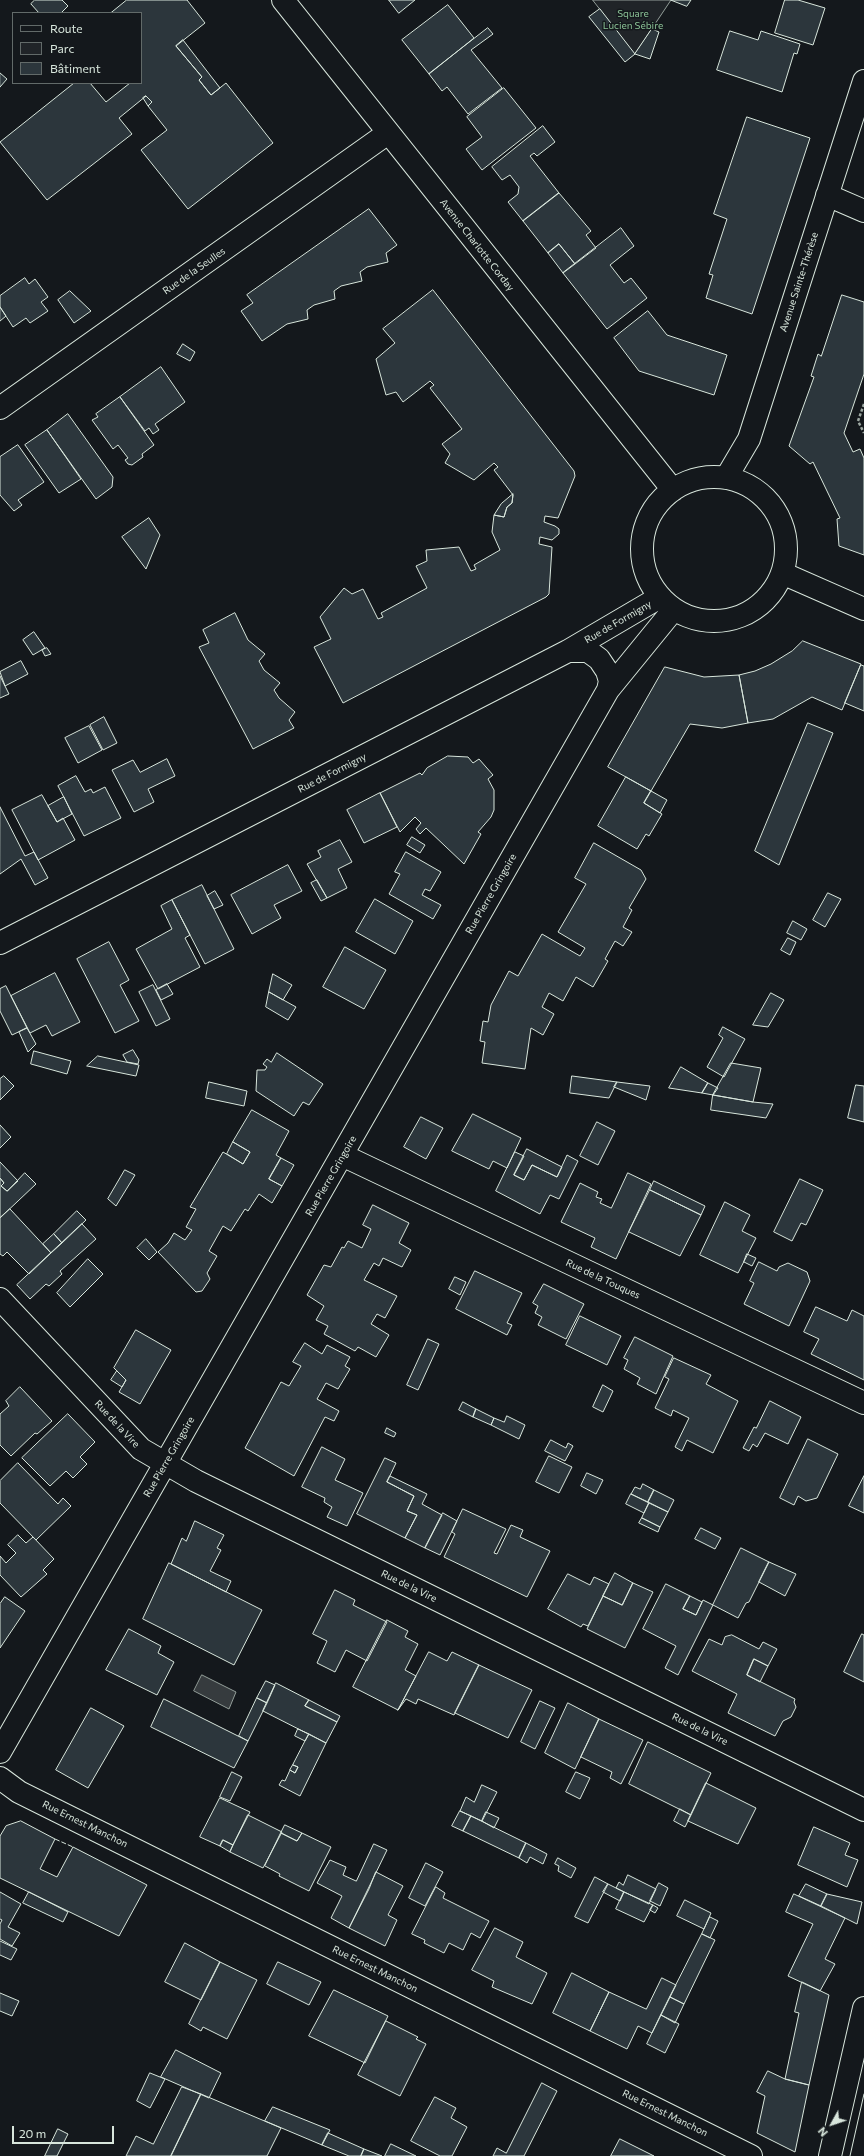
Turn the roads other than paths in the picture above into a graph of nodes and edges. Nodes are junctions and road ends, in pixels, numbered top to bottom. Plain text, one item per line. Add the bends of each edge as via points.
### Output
1 (286, 1) edge
2 (864, 81) edge
3 (388, 133) junction
4 (826, 194) junction
5 (864, 211) edge
6 (0, 408) edge
7 (726, 478) junction
8 (673, 490) junction
9 (782, 573) junction
10 (667, 603) junction
11 (864, 609) edge
12 (568, 651) junction
13 (608, 690) junction
14 (0, 943) edge
15 (342, 1155) junction
16 (0, 1299) edge
17 (864, 1403) edge
18 (165, 1463) junction
19 (0, 1752) edge
20 (0, 1778) edge
21 (864, 1810) edge
22 (864, 2008) edge
23 (860, 2043) edge
24 (751, 2156) edge
25 (830, 2156) edge

1 - 3 street, Avenue Charlotte Corday
2 - 4 street, Avenue Sainte-Thérèse
3 - 6 street, Rue de la Seulles
3 - 8 street, Avenue Charlotte Corday
4 - 5 street
4 - 7 street, Avenue Sainte-Thérèse via 749,439
7 - 8 street via 707,477 687,482
7 - 9 street via 745,484 761,494 774,509 783,527 786,546
8 - 10 street via 658,503 649,517 642,550 644,567 651,583
9 - 10 street via 765,600 749,612 731,619 712,621 692,618
9 - 11 street
10 - 12 street, Rue de Formigny
10 - 13 street, Rue Pierre Gringoire
12 - 13 street via 588,651 599,659 610,680
12 - 14 street, Rue de Formigny
13 - 15 street, Rue Pierre Gringoire
15 - 17 street, Rue de la Touques
15 - 18 street, Rue Pierre Gringoire
16 - 18 street, Rue de la Vire via 141,1449
18 - 19 street, Rue Pierre Gringoire
18 - 21 street, Rue de la Vire
20 - 24 street, Rue Ernest Manchon via 26,1795
22 - 23 street
23 - 25 street

